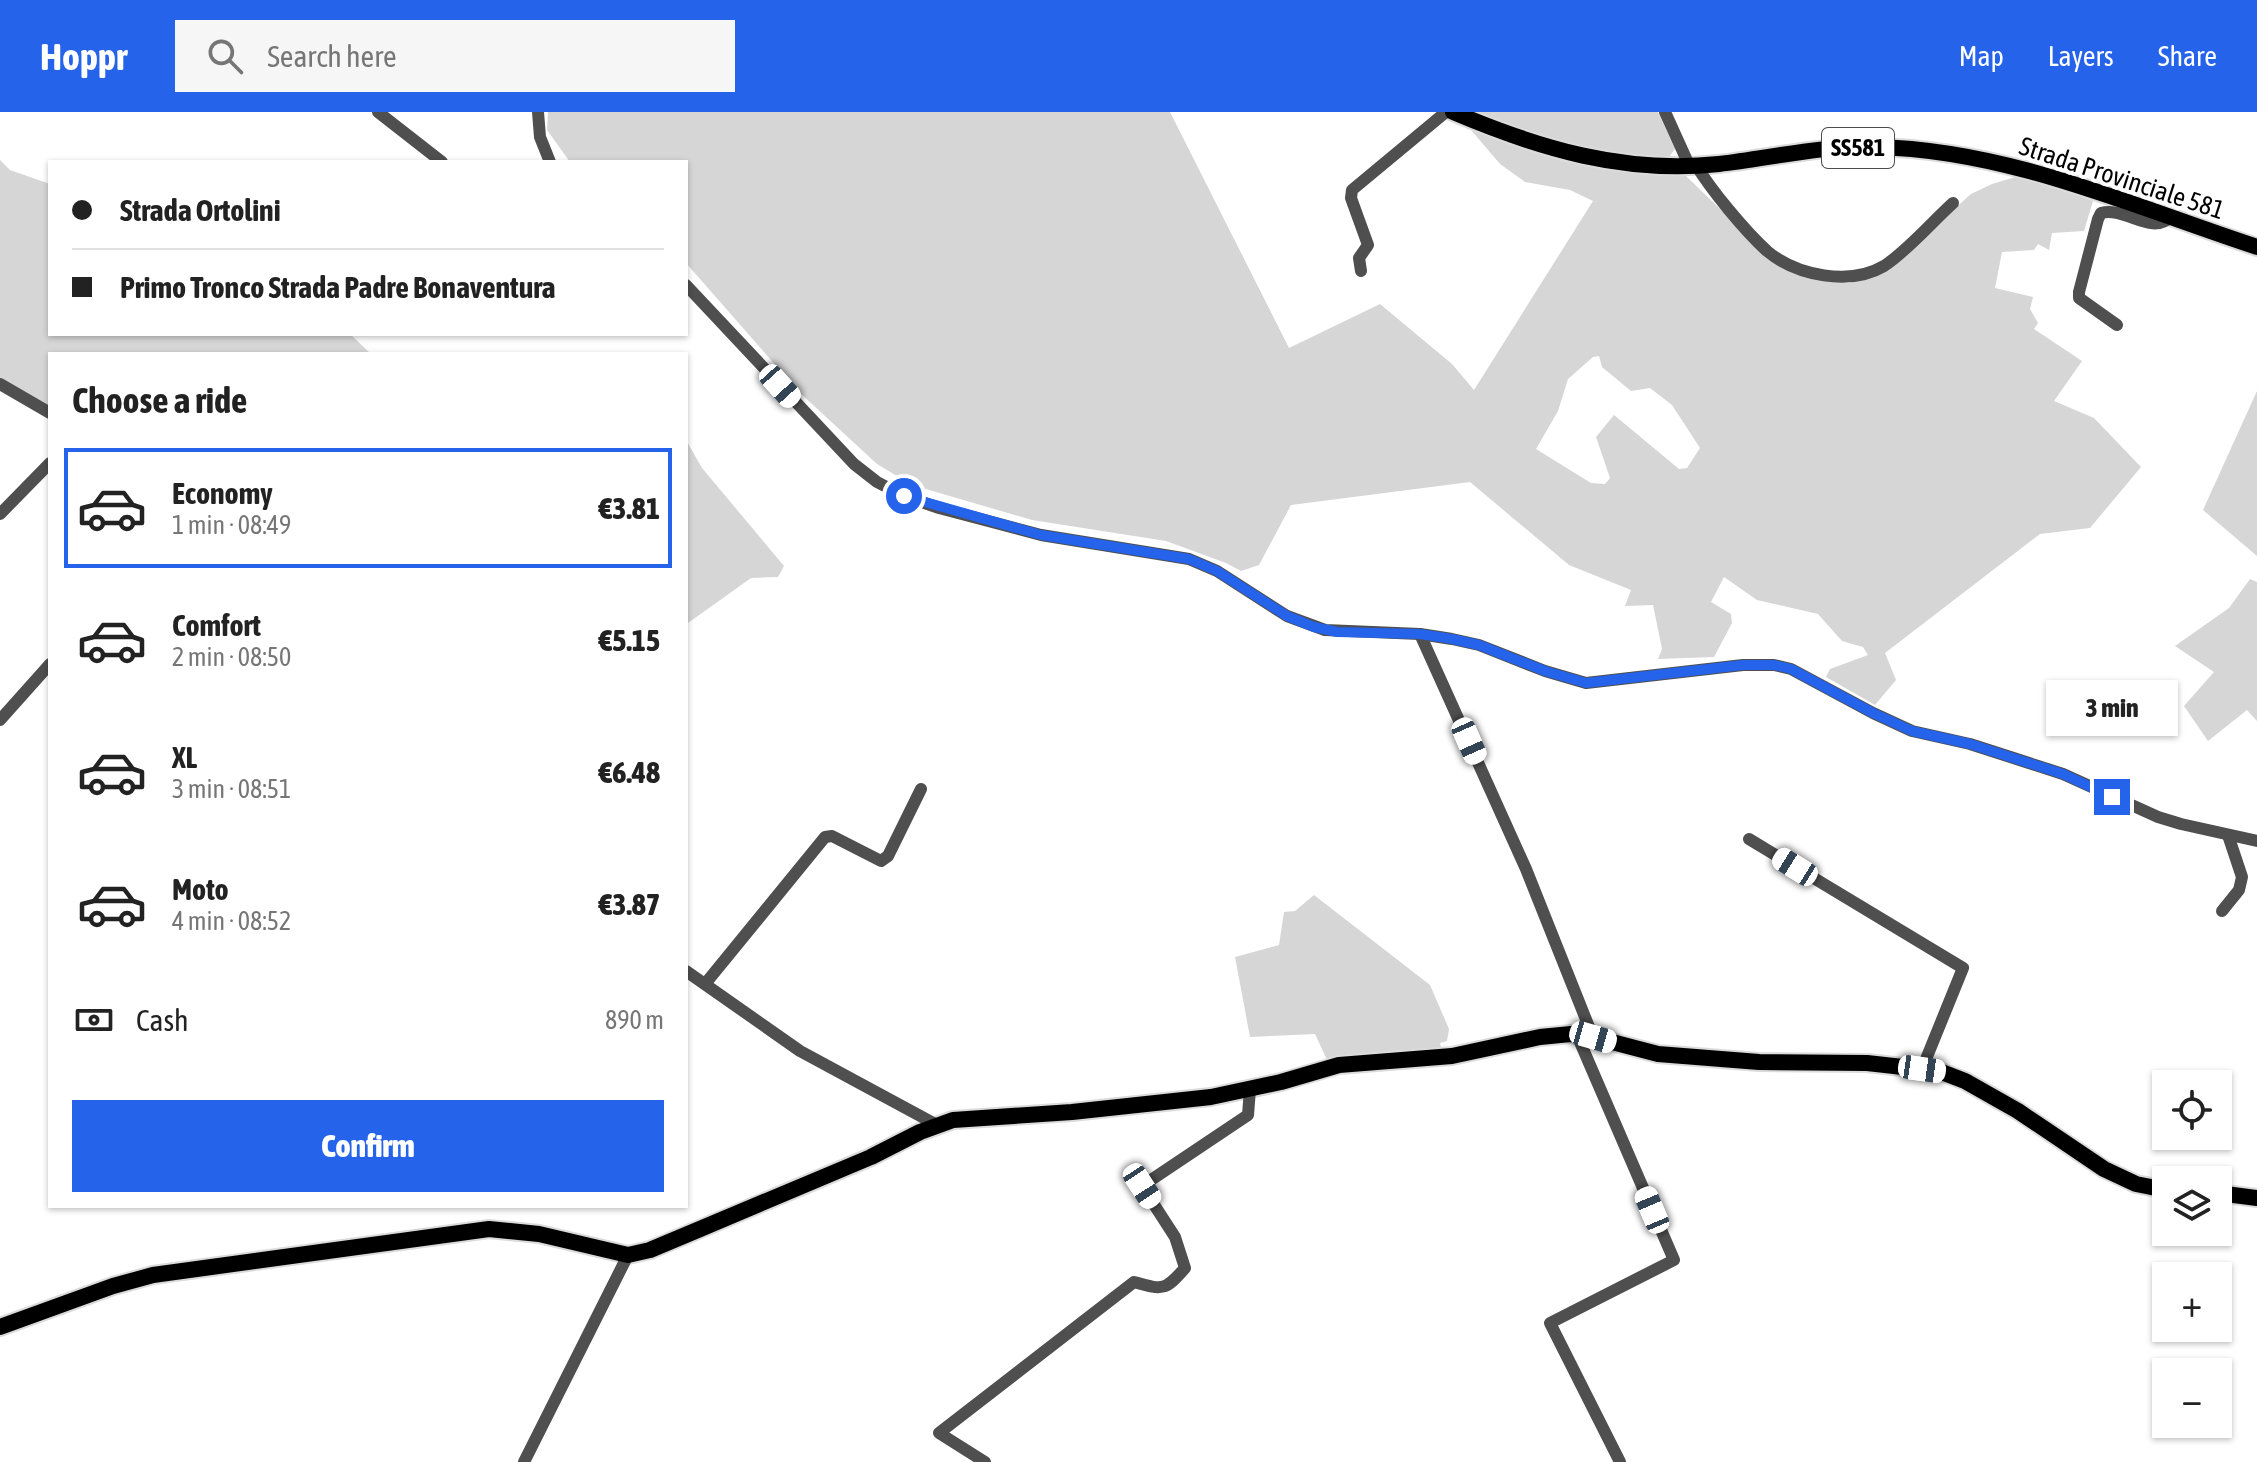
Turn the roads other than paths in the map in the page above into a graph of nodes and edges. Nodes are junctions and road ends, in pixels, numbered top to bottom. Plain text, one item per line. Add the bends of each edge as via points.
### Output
1 (378, 112) edge
2 (538, 112) edge
3 (1446, 112) edge
4 (1453, 112) edge
5 (1665, 112) edge
6 (439, 160) edge
7 (549, 160) edge
8 (1692, 165) junction
9 (1953, 203) dead end
10 (2170, 217) junction
11 (2257, 247) edge
12 (1361, 271) dead end
13 (688, 287) edge
14 (2117, 325) dead end
15 (0, 384) edge
16 (48, 412) edge
17 (48, 465) edge
18 (0, 514) edge
19 (1420, 634) junction
20 (48, 666) edge
21 (0, 720) edge
22 (921, 789) dead end
23 (2228, 835) junction
24 (1749, 839) dead end
25 (2257, 841) edge
26 (2222, 911) dead end
27 (688, 972) edge
28 (705, 984) junction
29 (1585, 1036) junction
30 (1922, 1069) junction
31 (1250, 1089) junction
32 (937, 1125) junction
33 (2152, 1187) edge
34 (2232, 1195) edge
35 (2257, 1198) edge
36 (628, 1255) junction
37 (0, 1327) edge
38 (524, 1462) edge
39 (985, 1462) edge
40 (1620, 1462) edge

1 - 6 street
2 - 7 street
3 - 12 street via 1352,190 1368,245 1359,258
4 - 8 main road, Strada Provinciale 581 / SS581 via 1567,152 1627,165
5 - 8 street
8 - 9 street via 1768,252 1823,275 1864,275 1885,265
8 - 10 main road, Strada Provinciale 581 / SS581 via 1860,148 1917,150 2049,175
10 - 11 main road, Strada Provinciale 581 / SS581
10 - 14 street via 2155,224 2112,211 2098,219 2079,298
13 - 19 street via 854,464 904,496 1041,535 1189,559 1314,627
15 - 16 street
17 - 18 street
19 - 23 street via 1479,645 1586,683 1743,665 1791,669 1912,731 2006,755 2158,817
19 - 29 street via 1526,869
20 - 21 street
22 - 28 street via 881,861 825,837
23 - 25 street
23 - 26 street via 2242,877 2239,890
24 - 30 street via 1963,968
27 - 28 street
28 - 32 street via 800,1051
29 - 30 main road via 1658,1054
29 - 31 main road via 1540,1037 1452,1056 1339,1065
29 - 40 street via 1674,1260 1550,1323
30 - 33 main road via 1965,1081 2104,1169
31 - 32 main road via 1164,1103
31 - 39 street via 1248,1115 1142,1186 1175,1237 1185,1268 1170,1285 1159,1289 1134,1282 939,1433
32 - 36 main road via 715,1223
34 - 35 main road
36 - 37 main road via 539,1234 489,1229 153,1275
36 - 38 street

